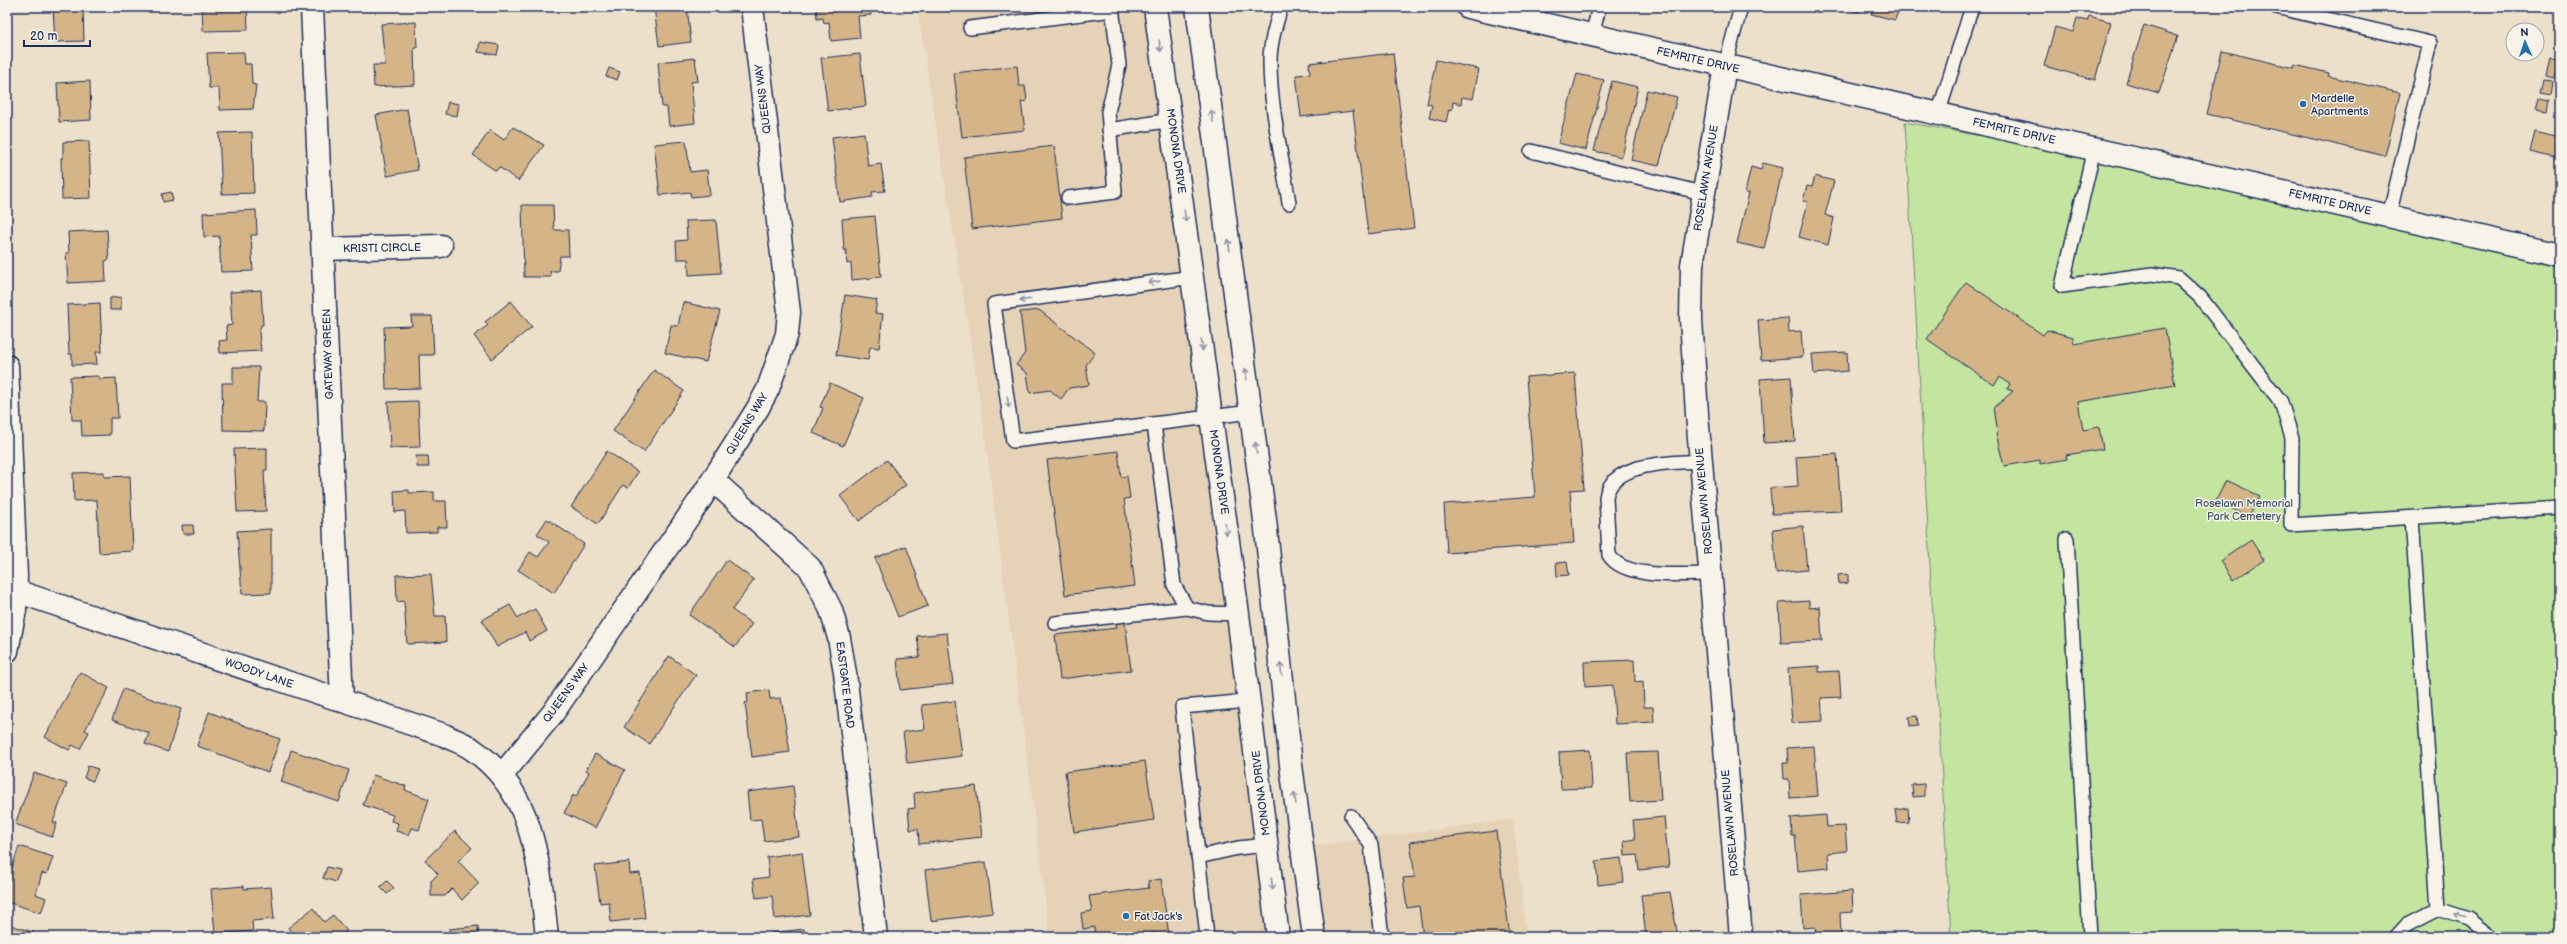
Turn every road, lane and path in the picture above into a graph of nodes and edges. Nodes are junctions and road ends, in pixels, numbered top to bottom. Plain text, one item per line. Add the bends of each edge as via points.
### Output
1 (312, 7) edge
2 (752, 7) edge
3 (1155, 7) edge
4 (1197, 7) edge
5 (1281, 7) edge
6 (1468, 7) edge
7 (1599, 7) edge
8 (1742, 7) edge
9 (1972, 7) edge
10 (2276, 7) edge
11 (1112, 9) edge
12 (970, 28) dead end
13 (1592, 36) junction
14 (1725, 66) junction
15 (1938, 114) junction
16 (1171, 120) junction
17 (1109, 130) junction
18 (2094, 149) junction
19 (1531, 151) dead end
20 (1702, 193) junction
21 (1068, 198) dead end
22 (1289, 203) dead end
23 (2389, 216) junction
24 (441, 246) dead end
25 (323, 249) junction
26 (2560, 255) edge
27 (1193, 277) junction
28 (7, 366) edge
29 (1251, 412) junction
30 (1211, 416) junction
31 (1154, 424) junction
32 (1700, 461) junction
33 (713, 480) junction
34 (2560, 508) edge
35 (2412, 518) junction
36 (2067, 539) dead end
37 (1710, 574) junction
38 (11, 589) edge
39 (1187, 608) junction
40 (1238, 614) junction
41 (1055, 623) dead end
42 (7, 651) edge
43 (342, 701) junction
44 (1249, 701) junction
45 (502, 775) junction
46 (1351, 816) dead end
47 (1267, 845) junction
48 (1198, 857) junction
49 (2438, 909) junction
50 (547, 937) edge
51 (876, 937) edge
52 (1207, 937) edge
53 (1278, 937) edge
54 (1314, 937) edge
55 (1382, 937) edge
56 (1741, 937) edge
57 (2090, 937) edge
58 (2396, 937) edge
59 (2492, 937) edge

1 - 25 street, GATEWAY GREEN
2 - 33 street, QUEENS WAY via 789,312 787,334 768,389
3 -> 16 street, MONONA DRIVE
29 -> 4 street
5 - 22 lane via 1274,30 1270,60 1273,98
6 - 13 street, FEMRITE DRIVE
7 - 13 lane
8 - 14 lane
9 - 15 lane
10 - 23 lane via 2430,43
11 - 12 lane
11 - 17 lane via 1119,65 1110,98
13 - 14 street, FEMRITE DRIVE
14 - 15 street, FEMRITE DRIVE
14 - 20 street, ROSELAWN AVENUE
15 - 18 street, FEMRITE DRIVE
16 - 17 lane
16 -> 27 street, MONONA DRIVE
17 - 21 lane via 1115,192
18 - 23 street, FEMRITE DRIVE
18 - 35 lane via 2062,286 2152,274 2179,278 2200,297 2281,402 2292,438 2291,525
19 - 20 lane
20 - 32 street, ROSELAWN AVENUE via 1692,264 1691,319
23 - 26 street, FEMRITE DRIVE
24 - 25 street, KRISTI CIRCLE
25 - 43 street, GATEWAY GREEN
27 -> 30 street, MONONA DRIVE
27 -> 31 lane via 994,304 1013,441
28 - 38 street
29 - 30 lane
54 -> 29 street via 1291,765
30 - 31 lane
30 -> 40 street, MONONA DRIVE
31 - 39 lane via 1174,585
32 - 37 street, ROSELAWN AVENUE
32 - 37 lane via 1654,464 1638,468 1615,481 1607,489 1609,555 1619,564 1640,571 1663,575
33 - 45 street, QUEENS WAY via 554,713
33 - 51 street, EASTGATE ROAD via 810,568 831,610 845,673
34 - 35 lane
35 - 49 lane
36 - 57 lane
37 - 56 street, ROSELAWN AVENUE
38 - 42 street via 15,610
38 - 43 street, WOODY LANE
39 - 40 lane via 1208,613
39 - 41 lane
40 - 44 street, MONONA DRIVE
43 - 45 street, WOODY LANE via 444,736 471,748
44 - 47 street, MONONA DRIVE
44 - 48 lane via 1182,707
45 - 50 street, WOODY LANE via 521,804 536,853
46 - 55 lane via 1371,845
47 - 48 lane via 1238,848
47 -> 53 street, MONONA DRIVE
48 - 52 lane
49 - 58 lane via 2407,925
59 -> 49 lane via 2469,919

